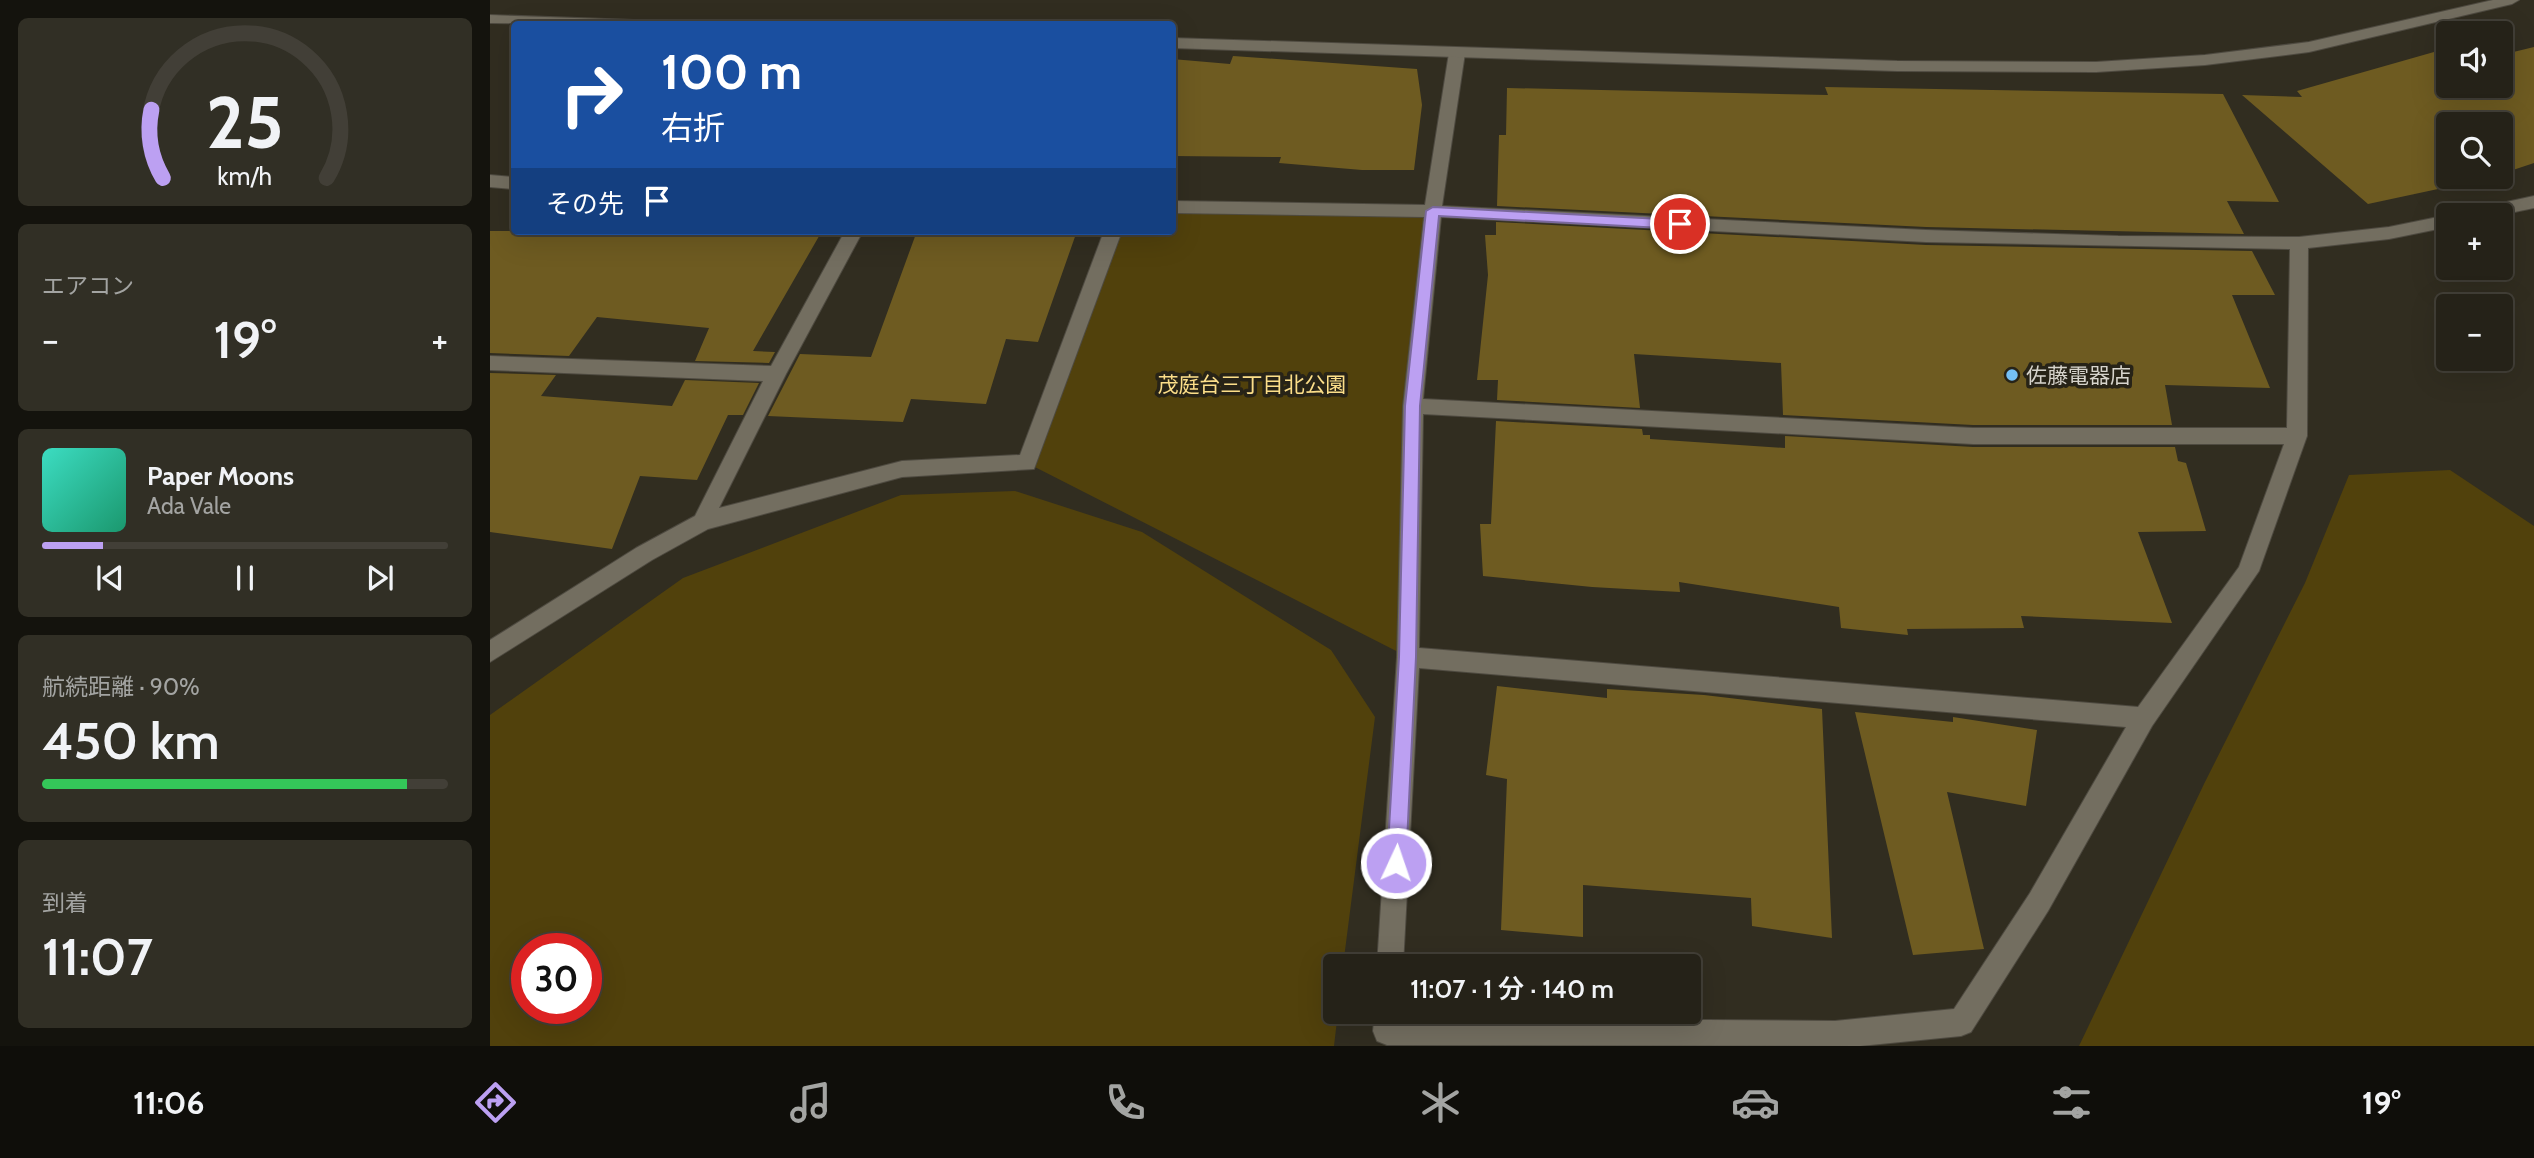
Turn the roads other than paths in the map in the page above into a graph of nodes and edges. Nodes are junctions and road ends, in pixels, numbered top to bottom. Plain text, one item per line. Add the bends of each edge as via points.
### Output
1 (2512, 0) edge
2 (490, 19) edge
3 (548, 21) edge
4 (1176, 43) edge
5 (1457, 52) junction
6 (490, 181) edge
7 (511, 183) edge
8 (2534, 202) edge
9 (1176, 207) edge
10 (2513, 207) edge
11 (1433, 211) junction
12 (2436, 223) edge
13 (852, 235) edge
14 (1112, 235) edge
15 (2300, 243) junction
16 (490, 363) edge
17 (776, 374) junction
18 (1413, 406) junction
19 (2297, 436) junction
20 (702, 522) junction
21 (490, 634) edge
22 (513, 636) junction
23 (490, 652) edge
24 (1408, 657) junction
25 (2144, 719) junction
26 (1391, 954) edge
27 (1387, 1024) edge

1 - 5 street via 2309,47 2096,67 1897,66
2 - 3 street
4 - 5 street
5 - 11 street
6 - 7 street
8 - 10 street
9 - 11 street
11 - 15 street via 1926,236
11 - 18 street
12 - 15 street
13 - 17 street
14 - 20 street via 1027,463 902,469
15 - 19 street
16 - 17 street
17 - 20 street
18 - 19 street via 1973,436
18 - 24 street
19 - 25 street via 2248,571
20 - 22 street
21 - 22 street
22 - 23 street
24 - 25 street
24 - 26 street
25 - 27 street via 2039,902 1961,1022 1835,1035 1387,1031

